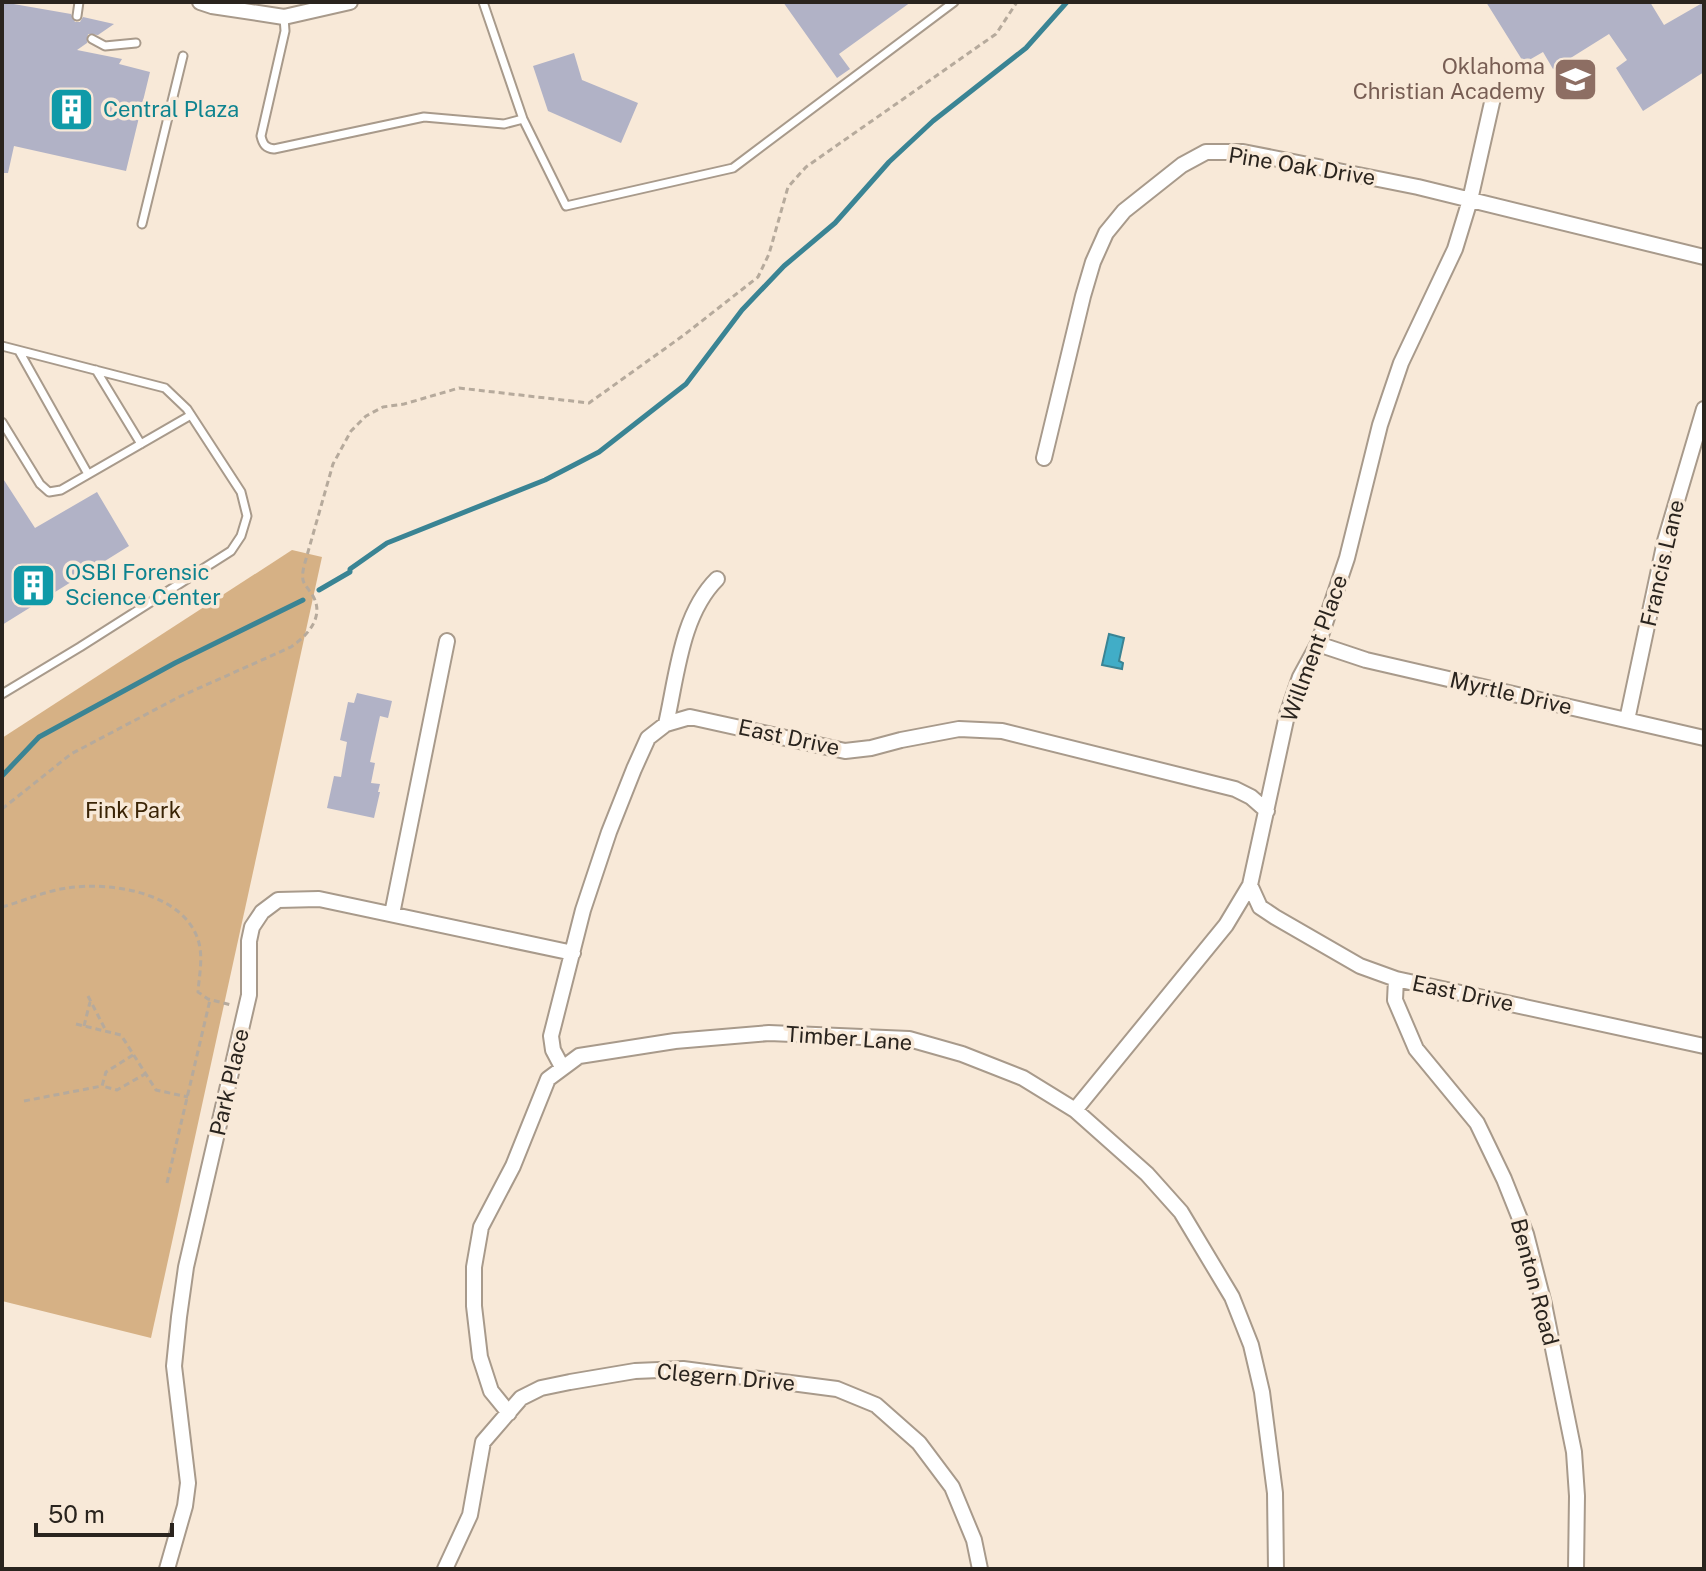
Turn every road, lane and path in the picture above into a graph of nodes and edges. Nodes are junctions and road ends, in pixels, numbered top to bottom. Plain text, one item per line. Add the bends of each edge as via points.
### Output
1 (79, 2) edge
2 (350, 2) edge
3 (483, 2) edge
4 (954, 2) edge
5 (1017, 2) edge
6 (208, 3) edge
7 (77, 16) dead end
8 (284, 17) junction
9 (92, 39) dead end
10 (136, 43) dead end
11 (183, 56) dead end
12 (1493, 98) dead end
13 (523, 119) junction
14 (1470, 200) junction
15 (142, 224) dead end
16 (1704, 257) edge
17 (2, 346) edge
18 (19, 350) junction
19 (96, 370) junction
20 (1704, 409) edge
21 (191, 415) junction
22 (2, 422) edge
23 (141, 444) junction
24 (1044, 458) dead end
25 (88, 474) junction
26 (717, 579) dead end
27 (447, 641) dead end
28 (1318, 644) junction
29 (2, 694) edge
30 (1627, 720) junction
31 (666, 724) junction
32 (1704, 738) edge
33 (2, 809) edge
34 (1267, 811) junction
35 (1250, 885) junction
36 (2, 907) edge
37 (392, 914) junction
38 (573, 953) junction
39 (1396, 979) junction
40 (210, 1000) junction
41 (246, 1008) junction
42 (76, 1024) dead end
43 (84, 1026) junction
44 (106, 1031) junction
45 (1704, 1046) edge
46 (133, 1055) junction
47 (562, 1067) junction
48 (145, 1074) junction
49 (102, 1086) junction
50 (188, 1097) junction
51 (24, 1101) dead end
52 (1075, 1110) junction
53 (167, 1183) dead end
54 (509, 1413) junction
55 (167, 1569) edge
56 (445, 1569) edge
57 (980, 1569) edge
58 (1276, 1569) edge
59 (1576, 1569) edge

1 - 7 lane
2 - 8 street
3 - 13 lane
4 - 13 lane via 733,168 566,206
5 - 33 path via 996,34 806,167 788,187 758,277 589,403 459,388 366,416 333,464 304,566 304,589 313,597 315,611 314,627 306,636 71,754
6 - 8 street
8 - 13 lane via 261,136 267,148 424,117 504,124
9 - 10 lane via 105,46
11 - 15 lane
12 - 14 street, Willment Place
14 - 16 street, Pine Oak Drive
14 - 24 street, Pine Oak Drive via 1243,152 1206,152 1182,165 1124,211 1106,233 1083,296
14 - 28 street, Willment Place via 1455,249 1401,363
17 - 18 lane
18 - 19 lane
18 - 25 lane
19 - 21 lane via 165,388
19 - 23 lane
20 - 30 street, Francis Lane via 1665,541
21 - 23 lane
21 - 29 lane via 241,492 247,516 231,551
22 - 25 lane via 49,492
23 - 25 lane
26 - 31 street via 691,618
27 - 37 street
28 - 30 street, Myrtle Drive via 1366,660
28 - 34 street, Willment Place via 1287,715
30 - 32 street, Myrtle Drive
31 - 34 street, East Drive via 690,717 845,751 959,729 1002,731 1235,789
31 - 38 street via 648,738 634,769 583,910
34 - 35 street, Willment Place
35 - 39 street, East Drive via 1260,907 1275,917 1360,966
35 - 52 street, Willment Place via 1226,925
36 - 40 path via 87,886 154,898 170,906 196,935 198,992
37 - 38 street, Park Place
37 - 41 street, Park Place via 319,899 278,900 252,927
38 - 47 street via 551,1036
39 - 45 street, East Drive
39 - 59 street, Benton Road via 1395,1000 1416,1049 1477,1123 1526,1234 1574,1452
40 - 41 path
40 - 50 path
41 - 55 street, Park Place via 186,1267 174,1366 188,1483
42 - 43 path
43 - 44 path
43 - 44 path via 89,998
44 - 46 path via 121,1035
46 - 48 path
46 - 49 path via 106,1072
47 - 52 street, Timber Lane via 579,1056 610,1050 769,1033 909,1039 1023,1078
47 - 54 street via 548,1079 481,1227 474,1267 480,1357 491,1391
48 - 49 path via 117,1090
48 - 50 path via 156,1090
49 - 51 path
50 - 53 path
52 - 58 street, Timber Lane via 1181,1212 1232,1297 1262,1392 1275,1493
54 - 56 street, Clegern Drive via 483,1442 470,1515
54 - 57 street, Clegern Drive via 521,1398 541,1388 635,1371 683,1369 837,1389 876,1405 919,1443 952,1487

